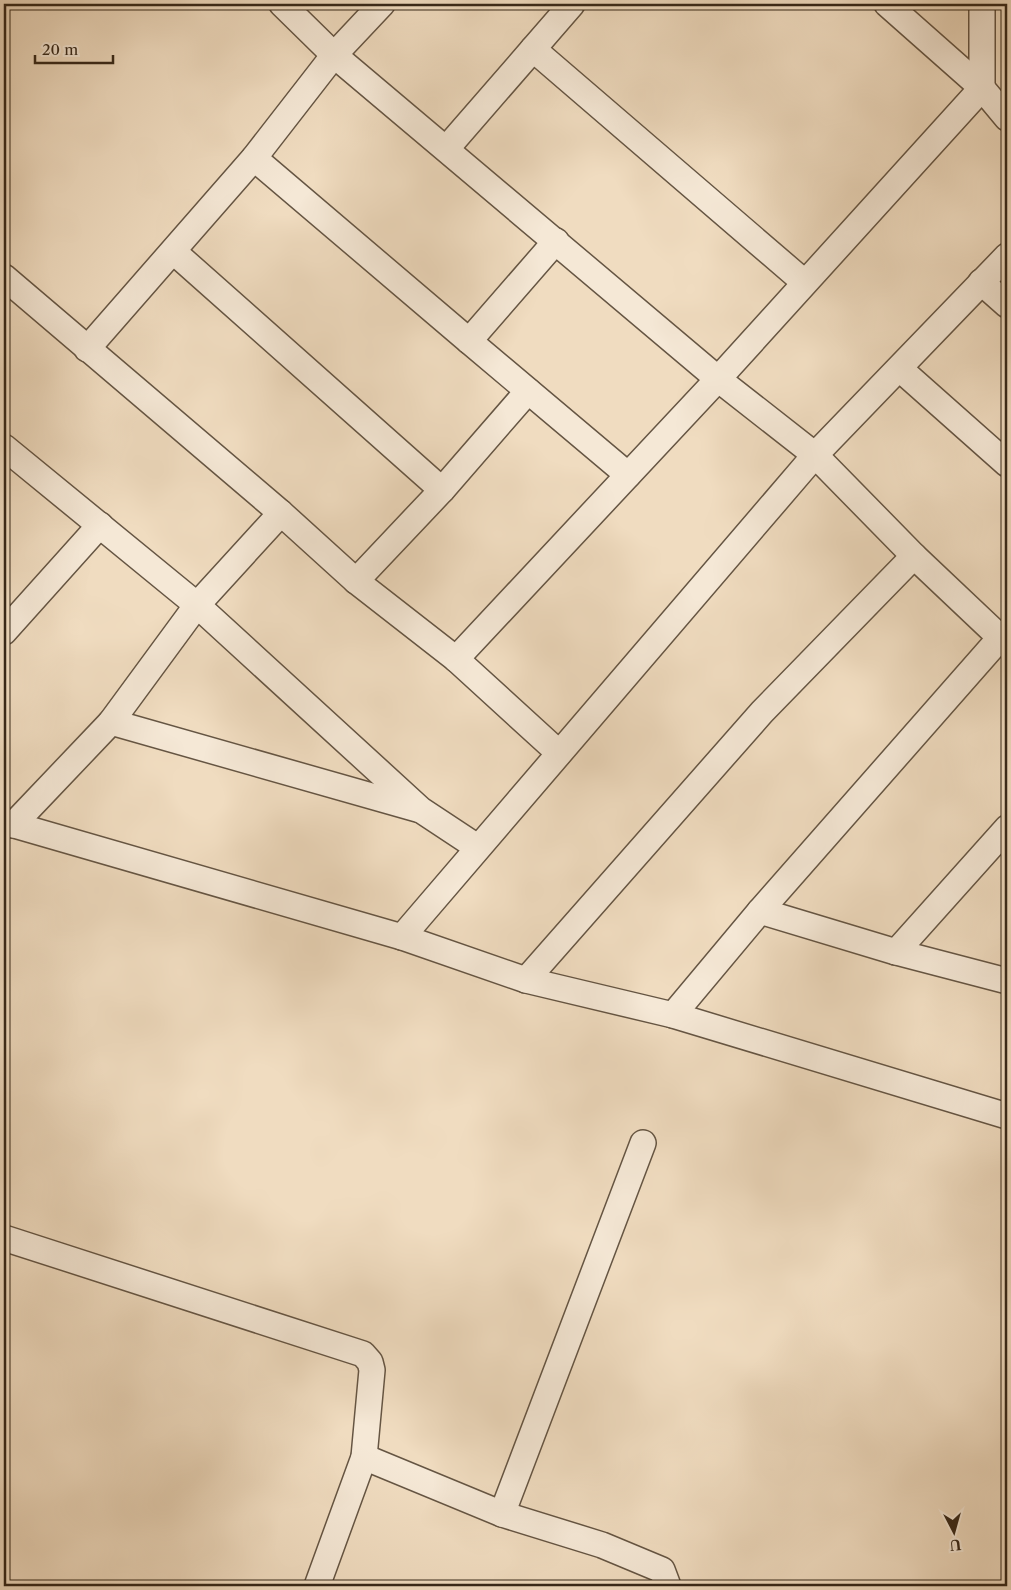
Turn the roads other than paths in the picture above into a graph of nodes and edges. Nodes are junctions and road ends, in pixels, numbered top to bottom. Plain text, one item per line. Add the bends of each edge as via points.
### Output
1 (282, 4) edge
2 (382, 4) edge
3 (572, 4) edge
4 (887, 4) edge
5 (982, 4) edge
6 (533, 49) junction
7 (334, 55) junction
8 (982, 88) junction
9 (1005, 110) edge
10 (447, 148) junction
11 (254, 158) junction
12 (556, 241) junction
13 (174, 252) junction
14 (1007, 256) edge
15 (4, 277) edge
16 (804, 282) junction
17 (981, 282) junction
18 (1007, 305) edge
19 (469, 341) junction
20 (87, 349) junction
21 (900, 369) junction
22 (718, 379) junction
23 (528, 391) junction
24 (4, 447) edge
25 (815, 455) junction
26 (1007, 464) edge
27 (628, 475) junction
28 (442, 490) junction
29 (281, 513) junction
30 (100, 525) junction
31 (914, 556) junction
32 (356, 581) junction
33 (197, 605) junction
34 (4, 632) edge
35 (1003, 641) edge
36 (456, 660) junction
37 (111, 722) junction
38 (559, 752) junction
39 (421, 810) junction
40 (8, 824) edge
41 (1007, 828) edge
42 (478, 847) junction
43 (760, 911) junction
44 (402, 938) junction
45 (896, 952) junction
46 (526, 980) junction
47 (1007, 981) edge
48 (673, 1015) junction
49 (1007, 1116) edge
50 (644, 1142) dead end
51 (4, 1238) edge
52 (364, 1457) junction
53 (502, 1514) junction
54 (317, 1586) edge
55 (668, 1586) edge

1 - 7 street
2 - 7 street
3 - 6 street
4 - 8 street
5 - 8 street
6 - 10 street
6 - 16 street
7 - 10 street
7 - 11 street
8 - 9 street
8 - 16 street
10 - 12 street
11 - 13 street
11 - 19 street
12 - 19 street
12 - 22 street
13 - 20 street
13 - 28 street
14 - 17 street
15 - 20 street
16 - 22 street
17 - 18 street
17 - 21 street
19 - 23 street
20 - 29 street
21 - 25 street
21 - 26 street
22 - 25 street
22 - 27 street
23 - 27 street
23 - 28 street
24 - 30 street
25 - 31 street
25 - 38 street
27 - 36 street
28 - 32 street
29 - 32 street
29 - 33 street
30 - 33 street
30 - 34 street
31 - 35 street
31 - 46 street via 762,712
32 - 36 street
33 - 37 street
33 - 39 street
35 - 43 street
36 - 38 street
37 - 39 street
37 - 40 street
38 - 42 street
39 - 42 street
40 - 44 street
41 - 45 street
42 - 44 street
43 - 45 street
43 - 48 street
44 - 46 street
45 - 47 street
46 - 48 street
48 - 49 street
50 - 53 street
51 - 52 street via 363,1354 372,1370
52 - 53 street
52 - 54 street
53 - 55 street via 602,1545 662,1570

